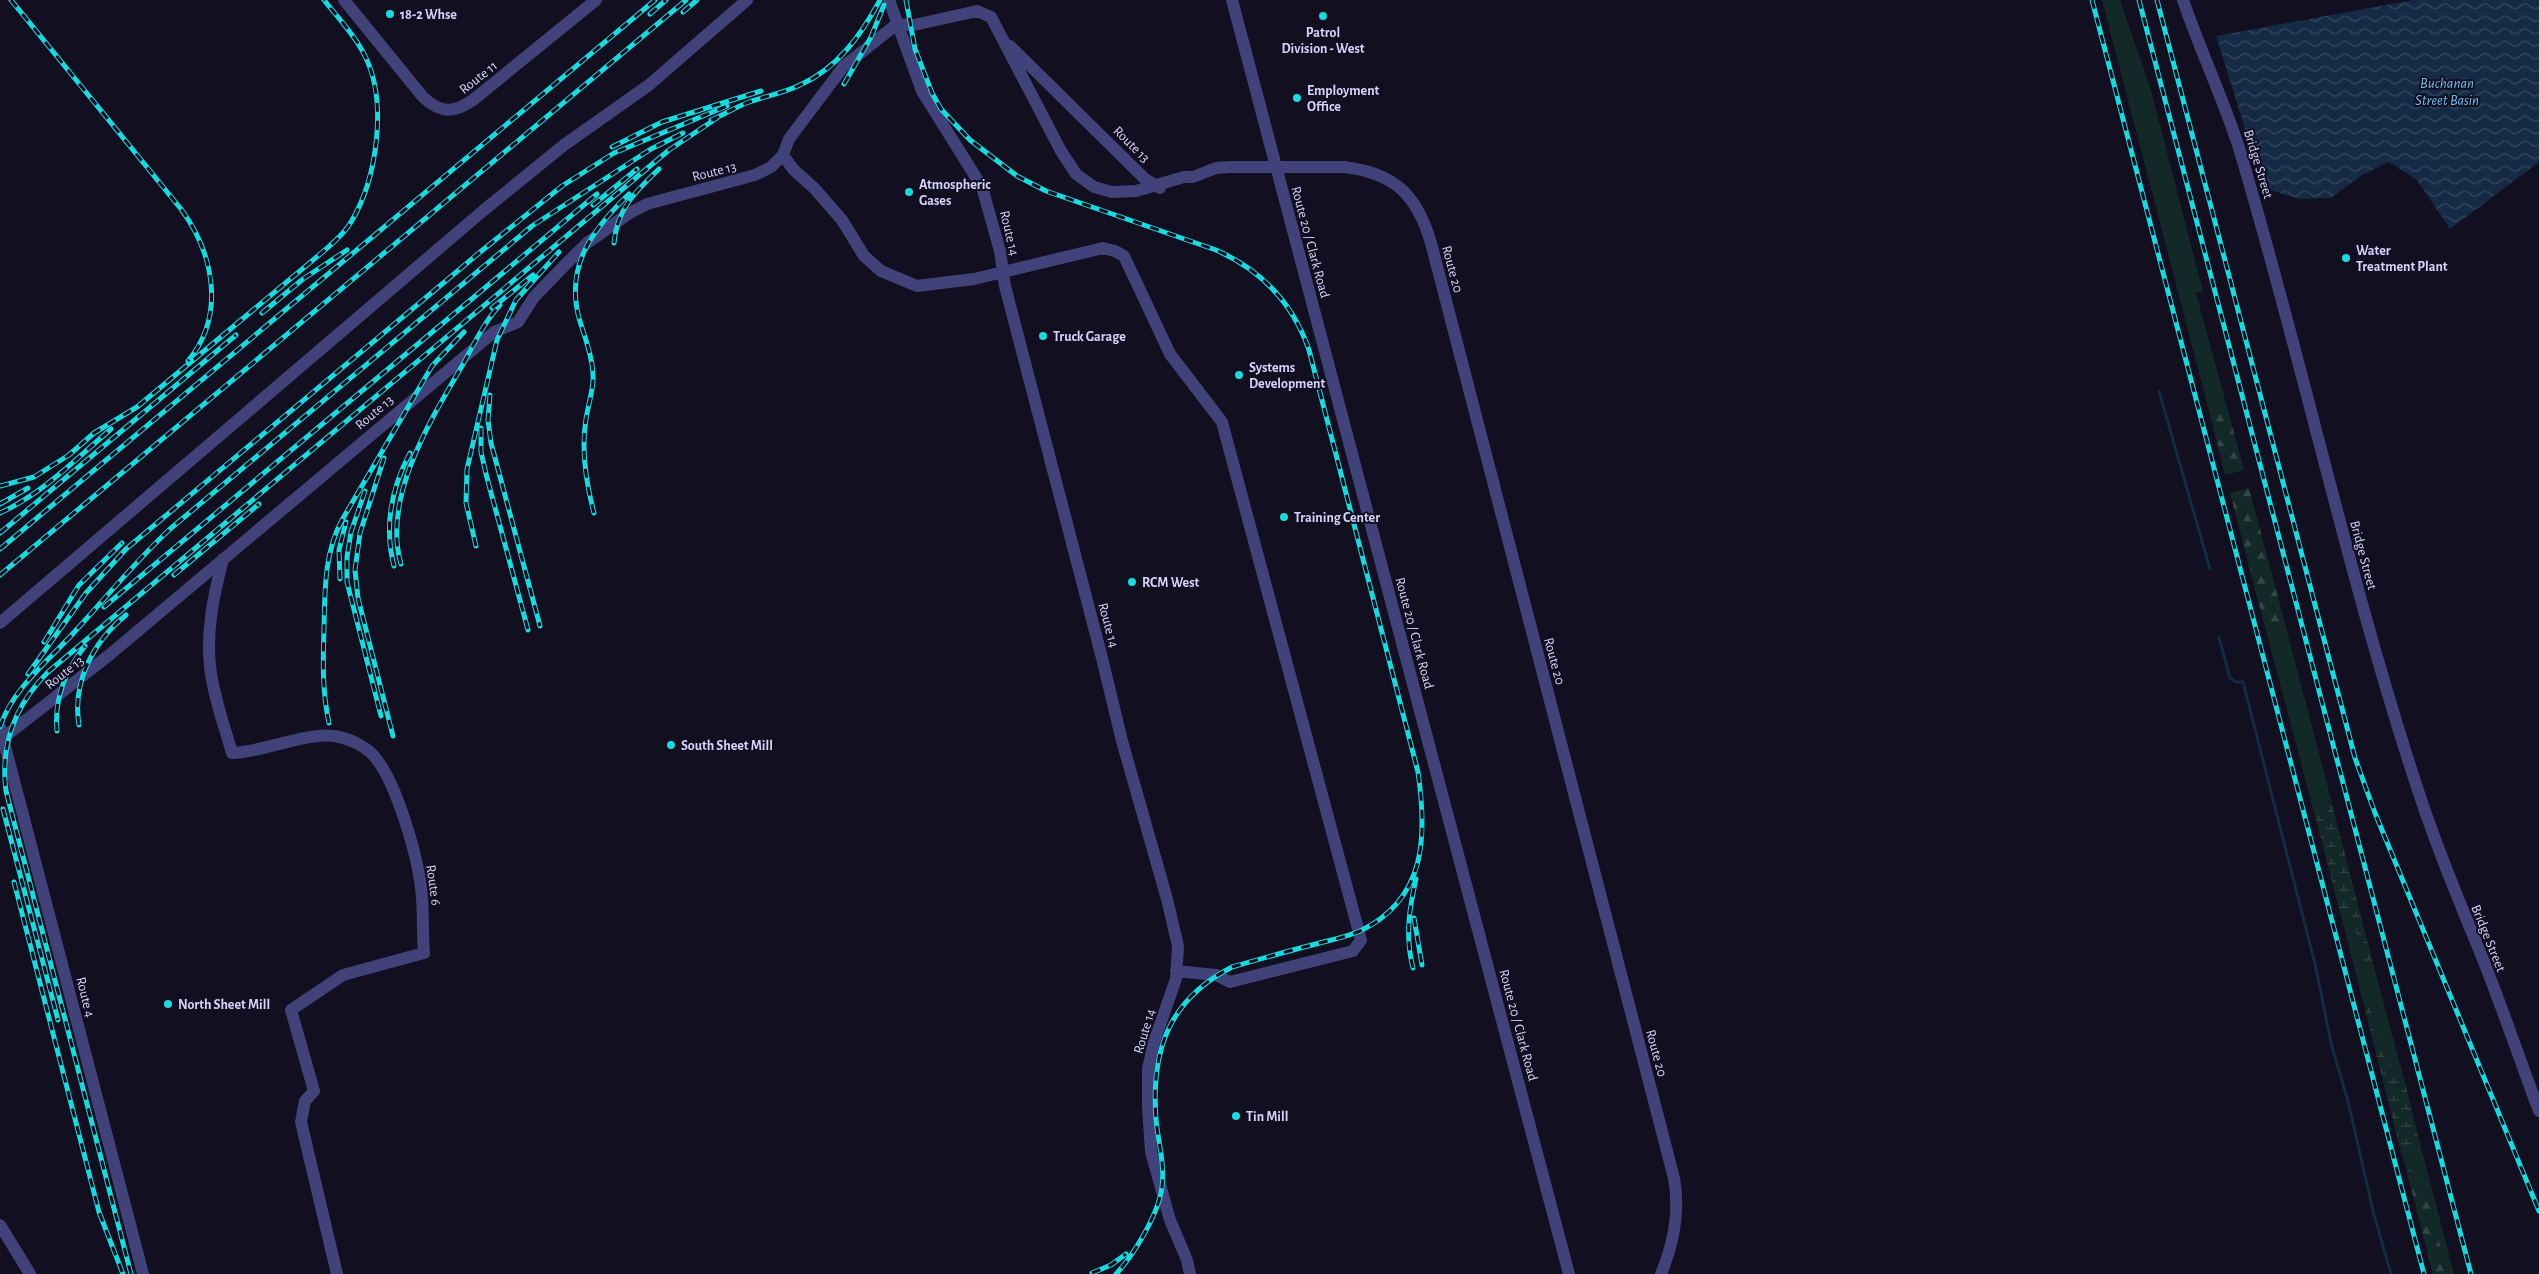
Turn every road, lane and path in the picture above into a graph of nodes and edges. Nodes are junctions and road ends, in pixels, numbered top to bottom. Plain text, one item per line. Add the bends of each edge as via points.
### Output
1 (344, 0) edge
2 (596, 0) edge
3 (747, 0) edge
4 (889, 0) edge
5 (1232, 0) edge
6 (2183, 0) edge
7 (897, 24) junction
8 (1002, 38) junction
9 (784, 155) junction
10 (1276, 168) junction
11 (1155, 187) junction
12 (1003, 271) junction
13 (223, 559) junction
14 (0, 623) edge
15 (1, 732) edge
16 (1176, 971) junction
17 (2539, 1111) edge
18 (0, 1225) edge
19 (30, 1274) edge
20 (143, 1274) edge
21 (337, 1274) edge
22 (1190, 1274) edge
23 (1569, 1274) edge
24 (1661, 1274) edge

1 - 2 street, Route 11 via 423,97 444,111 455,110 474,100
3 - 14 street via 649,85 564,145 484,210
4 - 7 street, Route 14
5 - 10 street, Route 20 / Clark Road
6 - 17 street, Bridge Street via 2245,170 2289,321 2320,452 2367,623 2435,844 2482,957
7 - 8 street, Route 13 via 914,25 976,11 991,17
7 - 9 street via 844,66 788,139
7 - 12 street, Route 14 via 929,105 982,187
8 - 11 street, Route 13
8 - 11 street, Route 13 via 1041,115 1076,174 1094,187 1112,192
9 - 12 street via 793,169 842,220 864,256 881,271 917,286 974,279
9 - 13 street, Route 13 via 755,175 648,204 617,221 587,243 566,264 534,297 518,322 494,332
10 - 11 street, Route 13 via 1216,168 1173,189
10 - 23 street, Route 20 / Clark Road
10 - 24 street, Route 20 via 1344,167 1374,172 1403,190 1414,201 1425,222 1674,1178 1674,1232
12 - 16 street, Route 14 via 1122,741 1167,899 1178,946
12 - 16 street via 1104,248 1124,256 1170,354 1222,422 1361,940 1353,950 1230,982 1216,975
13 - 15 street, Route 13 via 87,674
13 - 21 street, Route 6 via 210,617 209,652 213,685 232,753 272,748 325,735 344,738 366,749 382,767 397,800 421,886 424,953 343,975 292,1010 314,1091 305,1101 301,1122
15 - 20 street, Route 4
16 - 22 street, Route 14 via 1148,1069 1148,1106 1151,1152 1170,1220
18 - 19 street

